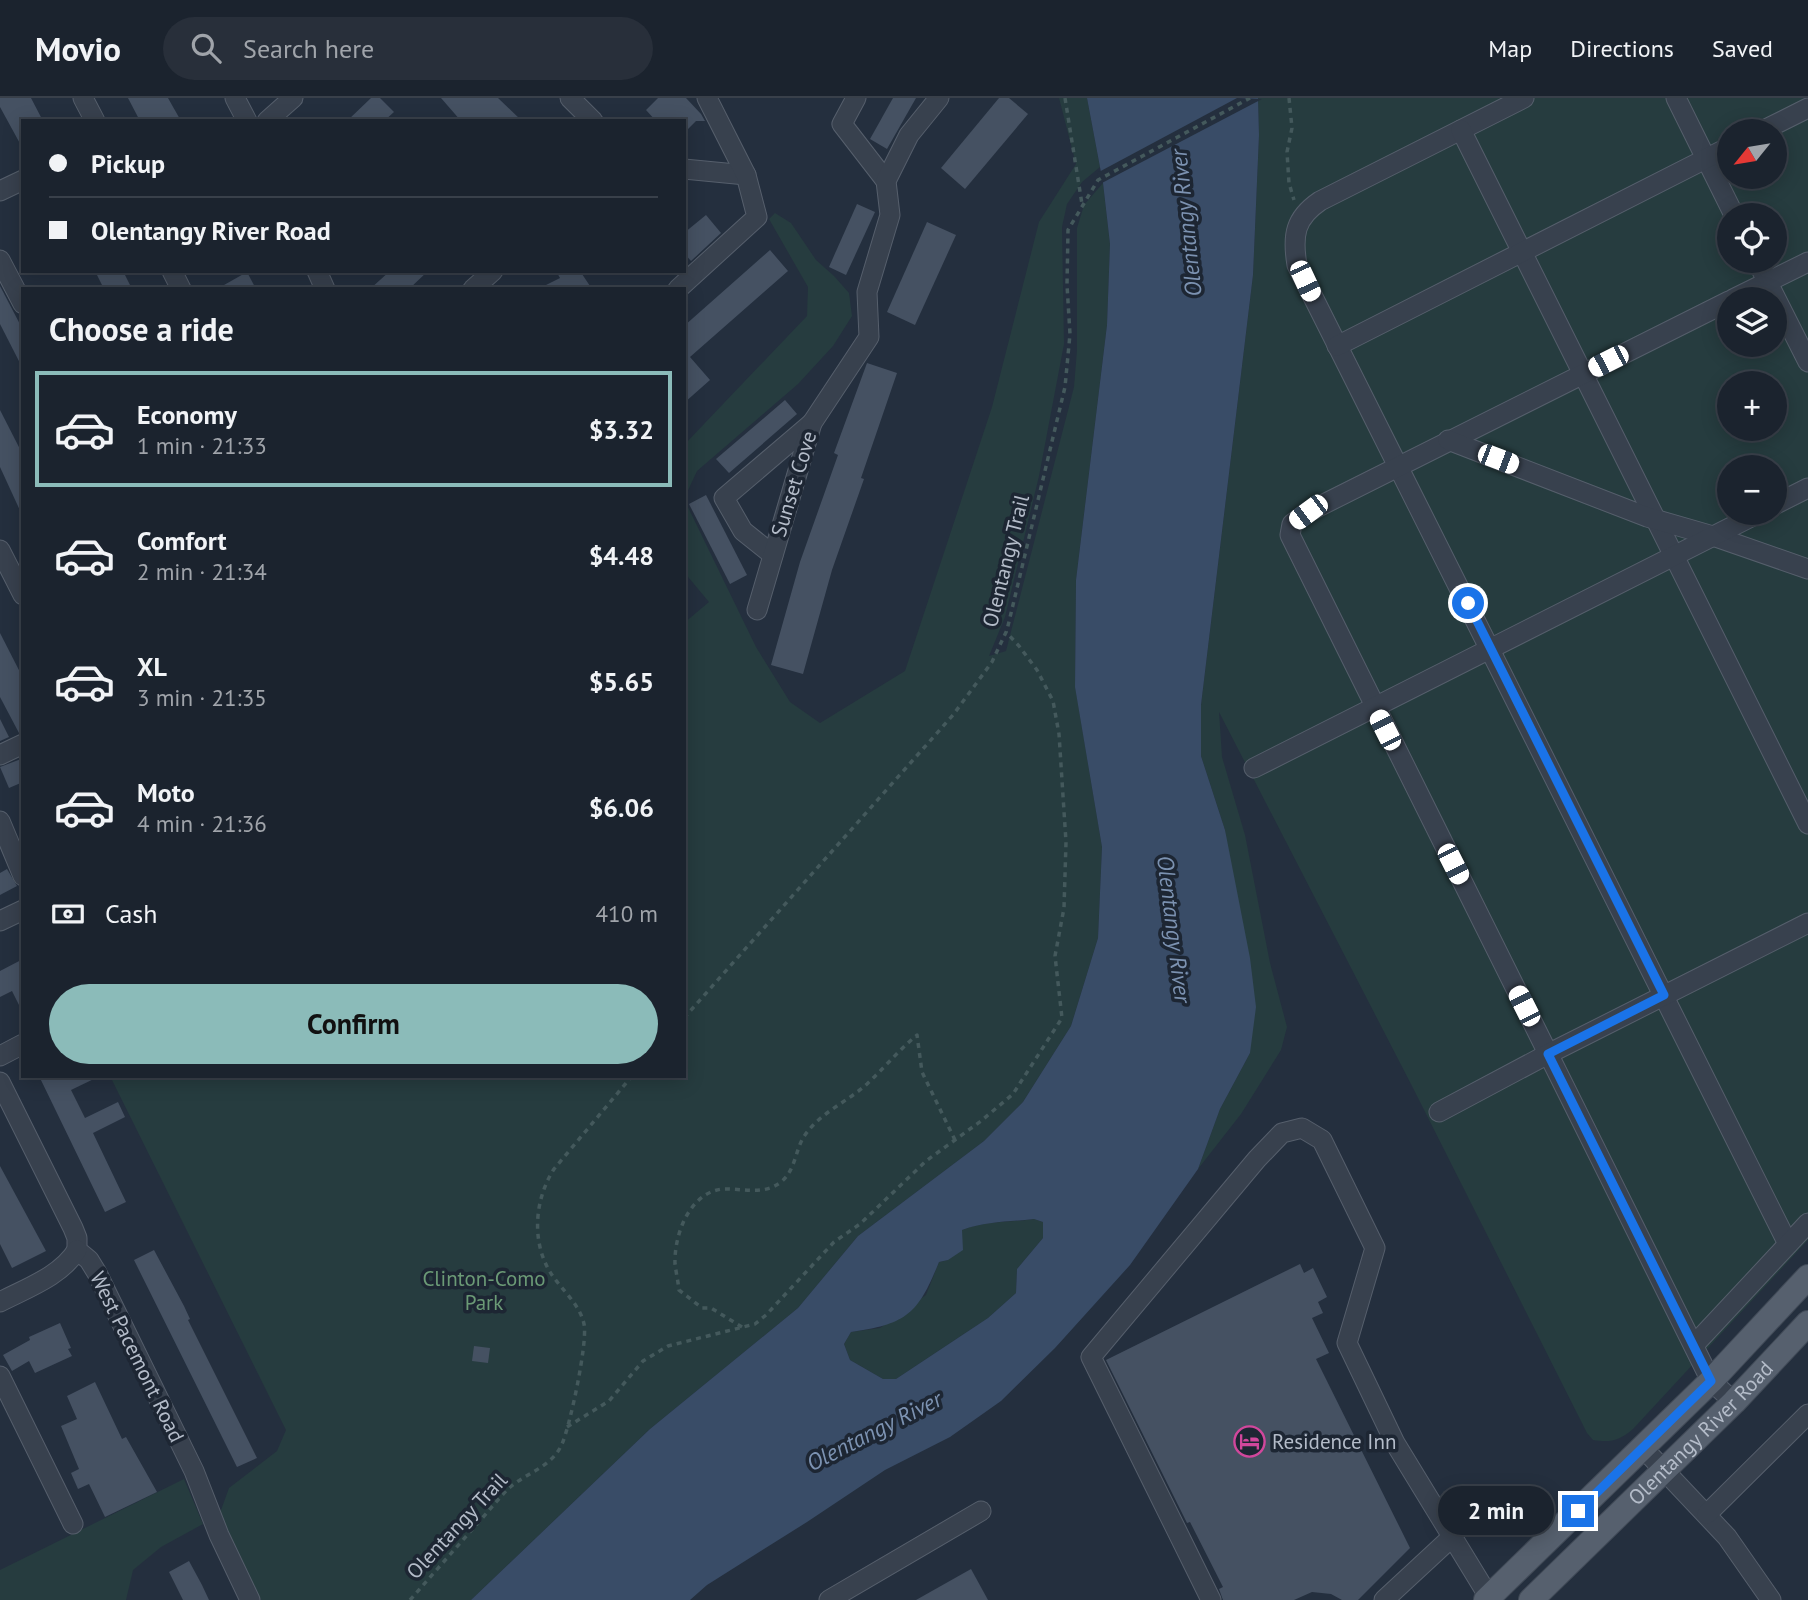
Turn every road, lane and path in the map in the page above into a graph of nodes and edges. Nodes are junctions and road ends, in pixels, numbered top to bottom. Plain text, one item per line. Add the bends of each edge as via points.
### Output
1 (83, 98) edge
2 (235, 98) edge
3 (293, 98) edge
4 (570, 98) edge
5 (707, 98) edge
6 (856, 98) edge
7 (939, 98) edge
8 (1065, 98) edge
9 (1250, 98) edge
10 (1289, 98) edge
11 (1524, 98) edge
12 (1676, 98) edge
13 (1808, 108) edge
14 (94, 119) edge
15 (246, 119) edge
16 (269, 119) edge
17 (591, 119) edge
18 (1786, 119) edge
19 (1461, 130) junction
20 (1717, 153) edge
21 (1706, 159) junction
22 (686, 169) edge
23 (746, 176) junction
24 (21, 181) edge
25 (886, 181) junction
26 (0, 191) edge
27 (1728, 203) edge
28 (1082, 204) junction
29 (1304, 212) junction
30 (1521, 252) junction
31 (0, 260) edge
32 (1808, 262) edge
33 (491, 273) edge
34 (1763, 273) edge
35 (1768, 282) junction
36 (475, 287) edge
37 (680, 287) edge
38 (1758, 287) edge
39 (21, 300) edge
40 (1717, 307) edge
41 (1337, 346) junction
42 (1808, 362) edge
43 (1584, 373) junction
44 (812, 423) junction
45 (1448, 440) junction
46 (1399, 465) junction
47 (1808, 488) edge
48 (1787, 498) edge
49 (1654, 519) junction
50 (1735, 525) edge
51 (1713, 536) junction
52 (0, 550) edge
53 (773, 555) junction
54 (1674, 556) junction
55 (1808, 569) edge
56 (21, 591) edge
57 (757, 610) dead end
58 (1006, 632) junction
59 (1491, 649) junction
60 (1374, 708) junction
61 (21, 745) edge
62 (0, 755) edge
63 (1254, 768) dead end
64 (0, 821) edge
65 (1808, 824) edge
66 (21, 871) edge
67 (21, 911) edge
68 (0, 921) edge
69 (1808, 923) edge
70 (1664, 995) junction
71 (686, 1016) edge
72 (21, 1045) edge
73 (1548, 1054) junction
74 (0, 1056) edge
75 (630, 1078) edge
76 (0, 1082) edge
77 (1439, 1112) dead end
78 (955, 1140) junction
79 (1808, 1223) edge
80 (1788, 1244) junction
81 (77, 1250) junction
82 (1808, 1277) edge
83 (0, 1302) edge
84 (1808, 1323) edge
85 (742, 1327) junction
86 (1694, 1345) junction
87 (0, 1376) edge
88 (1711, 1381) junction
89 (1734, 1402) junction
90 (1808, 1414) edge
91 (567, 1427) junction
92 (1643, 1448) junction
93 (1665, 1469) junction
94 (981, 1511) dead end
95 (1707, 1514) junction
96 (73, 1524) dead end
97 (1452, 1537) junction
98 (1488, 1598) edge
99 (250, 1600) edge
100 (410, 1600) edge
101 (829, 1600) edge
102 (1211, 1600) edge
103 (1384, 1600) edge
104 (1531, 1600) edge
105 (1771, 1600) edge

1 - 14 street
2 - 15 street
3 - 16 street
4 - 17 street
5 - 23 street
6 - 25 street via 842,124
7 - 25 street via 909,135
8 - 28 path
9 - 28 path, Olentangy Trail via 1098,180
10 - 29 path via 1289,183 1295,203
11 - 19 street
12 - 21 street
13 - 18 street
19 - 29 street
19 - 30 street
20 - 21 street
21 - 27 street
21 - 30 street
22 - 23 street
23 - 37 street via 757,217
24 - 26 street
25 - 44 street, Sunset Cove via 890,215 867,292 869,337
28 - 58 path, Olentangy Trail via 1068,230 1070,334 1065,387
29 - 41 street via 1296,230 1297,265
30 - 41 street
30 - 43 street
31 - 39 street
32 - 35 street
33 - 36 street
34 - 35 street
35 - 38 street
35 - 42 street
40 - 43 street
41 - 46 street
43 - 45 street
43 - 49 street
44 - 53 street, Sunset Cove
44 - 53 street via 723,498 743,531
45 - 46 street
45 - 49 street
46 - 59 street
46 - 60 street via 1308,512 1292,524 1290,535
47 - 48 street
49 - 51 street
49 - 54 street
50 - 51 street
51 - 54 street
51 - 55 street
52 - 56 street
53 - 57 street, Sunset Cove
54 - 59 street
54 - 65 street
58 - 71 path, Olentangy Trail via 992,662 953,715
58 - 78 path via 1037,670 1053,701 1059,734 1066,842 1064,908 1055,956 1062,1018 1013,1094
59 - 60 street
59 - 70 street
60 - 63 street
60 - 73 street
61 - 62 street
64 - 66 street
67 - 68 street
69 - 70 street
70 - 73 street
70 - 80 street
72 - 74 street
73 - 77 street
73 - 86 street
75 - 91 path, Olentangy Trail via 554,1169 541,1198 538,1230 544,1260 584,1325
76 - 81 street, West Pacemont Road via 73,1228
78 - 85 path via 834,1242 766,1315
78 - 85 path via 922,1072 918,1035 804,1136 795,1162 781,1182 761,1191 722,1189 701,1196 679,1238 675,1262 679,1290 702,1308 711,1308
79 - 80 street
80 - 86 street
81 - 83 street via 58,1271
81 - 99 street, West Pacemont Road via 97,1273 194,1471
82 - 88 main road, Olentangy River Road
84 - 89 main road, Olentangy River Road
85 - 91 path via 668,1346 643,1362 609,1401
86 - 88 street
87 - 96 street
88 - 89 street
88 - 92 main road, Olentangy River Road
89 - 93 main road, Olentangy River Road
90 - 95 street
91 - 100 path, Olentangy Trail via 556,1454 509,1488
92 - 93 street
92 - 98 main road, Olentangy River Road
93 - 95 street
93 - 104 main road, Olentangy River Road
94 - 101 street
95 - 105 street
97 - 98 street
97 - 102 street via 1395,1443 1347,1343 1375,1248 1322,1140 1302,1128 1282,1133 1091,1357
97 - 103 street

